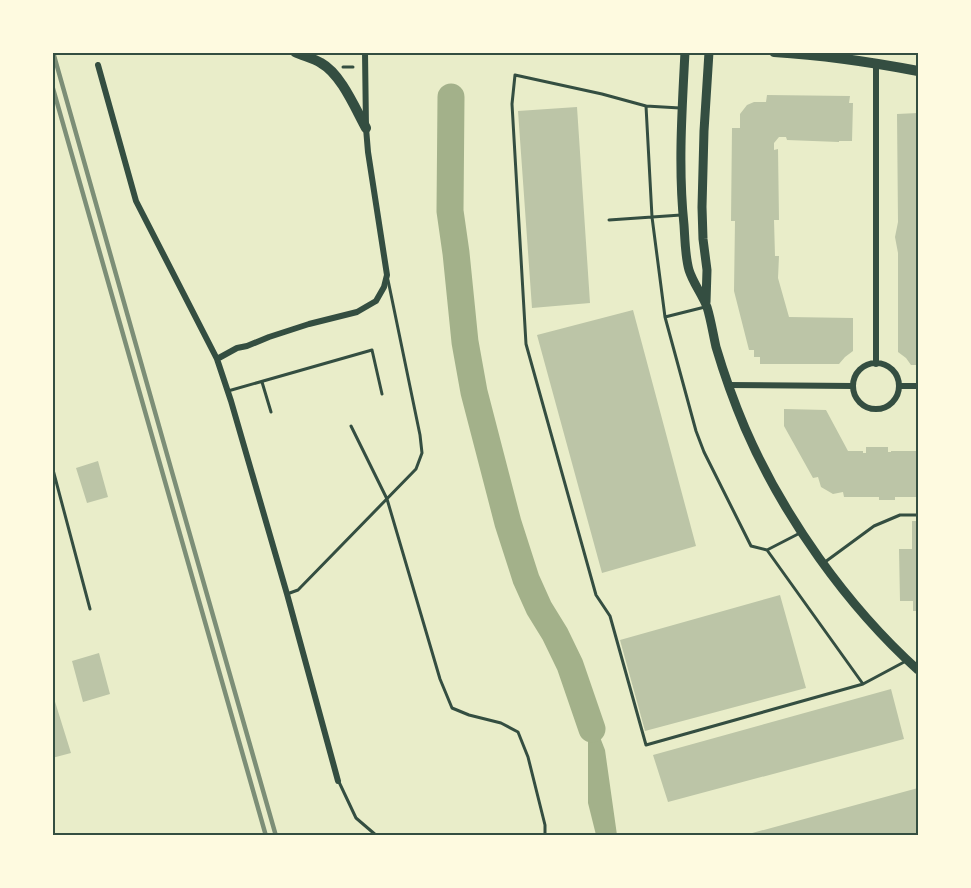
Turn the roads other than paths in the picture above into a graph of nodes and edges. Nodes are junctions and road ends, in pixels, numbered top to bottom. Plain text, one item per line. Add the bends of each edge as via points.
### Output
1 (295, 52) edge
2 (365, 52) edge
3 (684, 52) edge
4 (709, 52) edge
5 (774, 52) edge
6 (876, 63) junction
7 (98, 65) dead end
8 (918, 70) edge
9 (646, 106) junction
10 (681, 108) junction
11 (366, 128) junction
12 (683, 215) junction
13 (652, 217) junction
14 (609, 220) dead end
15 (387, 275) junction
16 (706, 306) junction
17 (665, 317) junction
18 (217, 358) junction
19 (876, 364) junction
20 (262, 382) junction
21 (728, 385) junction
22 (853, 386) junction
23 (899, 386) junction
24 (918, 386) edge
25 (228, 391) junction
26 (382, 394) dead end
27 (271, 412) dead end
28 (351, 426) dead end
29 (52, 466) edge
30 (387, 499) junction
31 (918, 515) edge
32 (801, 532) junction
33 (767, 550) junction
34 (824, 563) junction
35 (287, 594) junction
36 (90, 609) dead end
37 (907, 660) junction
38 (918, 670) edge
39 (863, 684) junction
40 (338, 781) joint
41 (376, 836) edge
42 (545, 836) edge

1 - 11 main road via 330,69
2 - 11 street
3 - 10 main road
4 - 16 main road via 702,207
5 - 6 main road
6 - 8 main road
6 - 19 street
7 - 18 street via 136,201
9 - 10 lane
9 - 13 lane
9 - 39 lane via 515,75 512,104 526,344 596,595 610,616 645,745
10 - 12 main road
11 - 15 street
12 - 13 lane
12 - 16 main road via 689,270
13 - 14 lane
13 - 17 lane
15 - 18 street via 376,301 357,312 269,337
15 - 30 lane via 422,453 416,469
16 - 17 lane
16 - 21 main road
17 - 33 lane via 704,452 751,546
18 - 25 street
19 - 22 street via 860,370
19 - 23 street via 891,369
20 - 25 lane
20 - 26 lane via 372,350
20 - 27 lane
21 - 22 street
21 - 32 main road via 744,428
22 - 23 street via 859,402 875,409 892,403
23 - 24 street
25 - 35 street
28 - 30 lane
29 - 36 lane
30 - 35 lane via 298,590
30 - 42 lane via 452,708 518,732 528,757
31 - 34 lane via 900,515 874,525
32 - 33 lane
32 - 34 main road
33 - 39 lane
34 - 37 main road via 860,611
35 - 40 street
37 - 38 main road
37 - 39 lane
40 - 41 lane via 356,818

